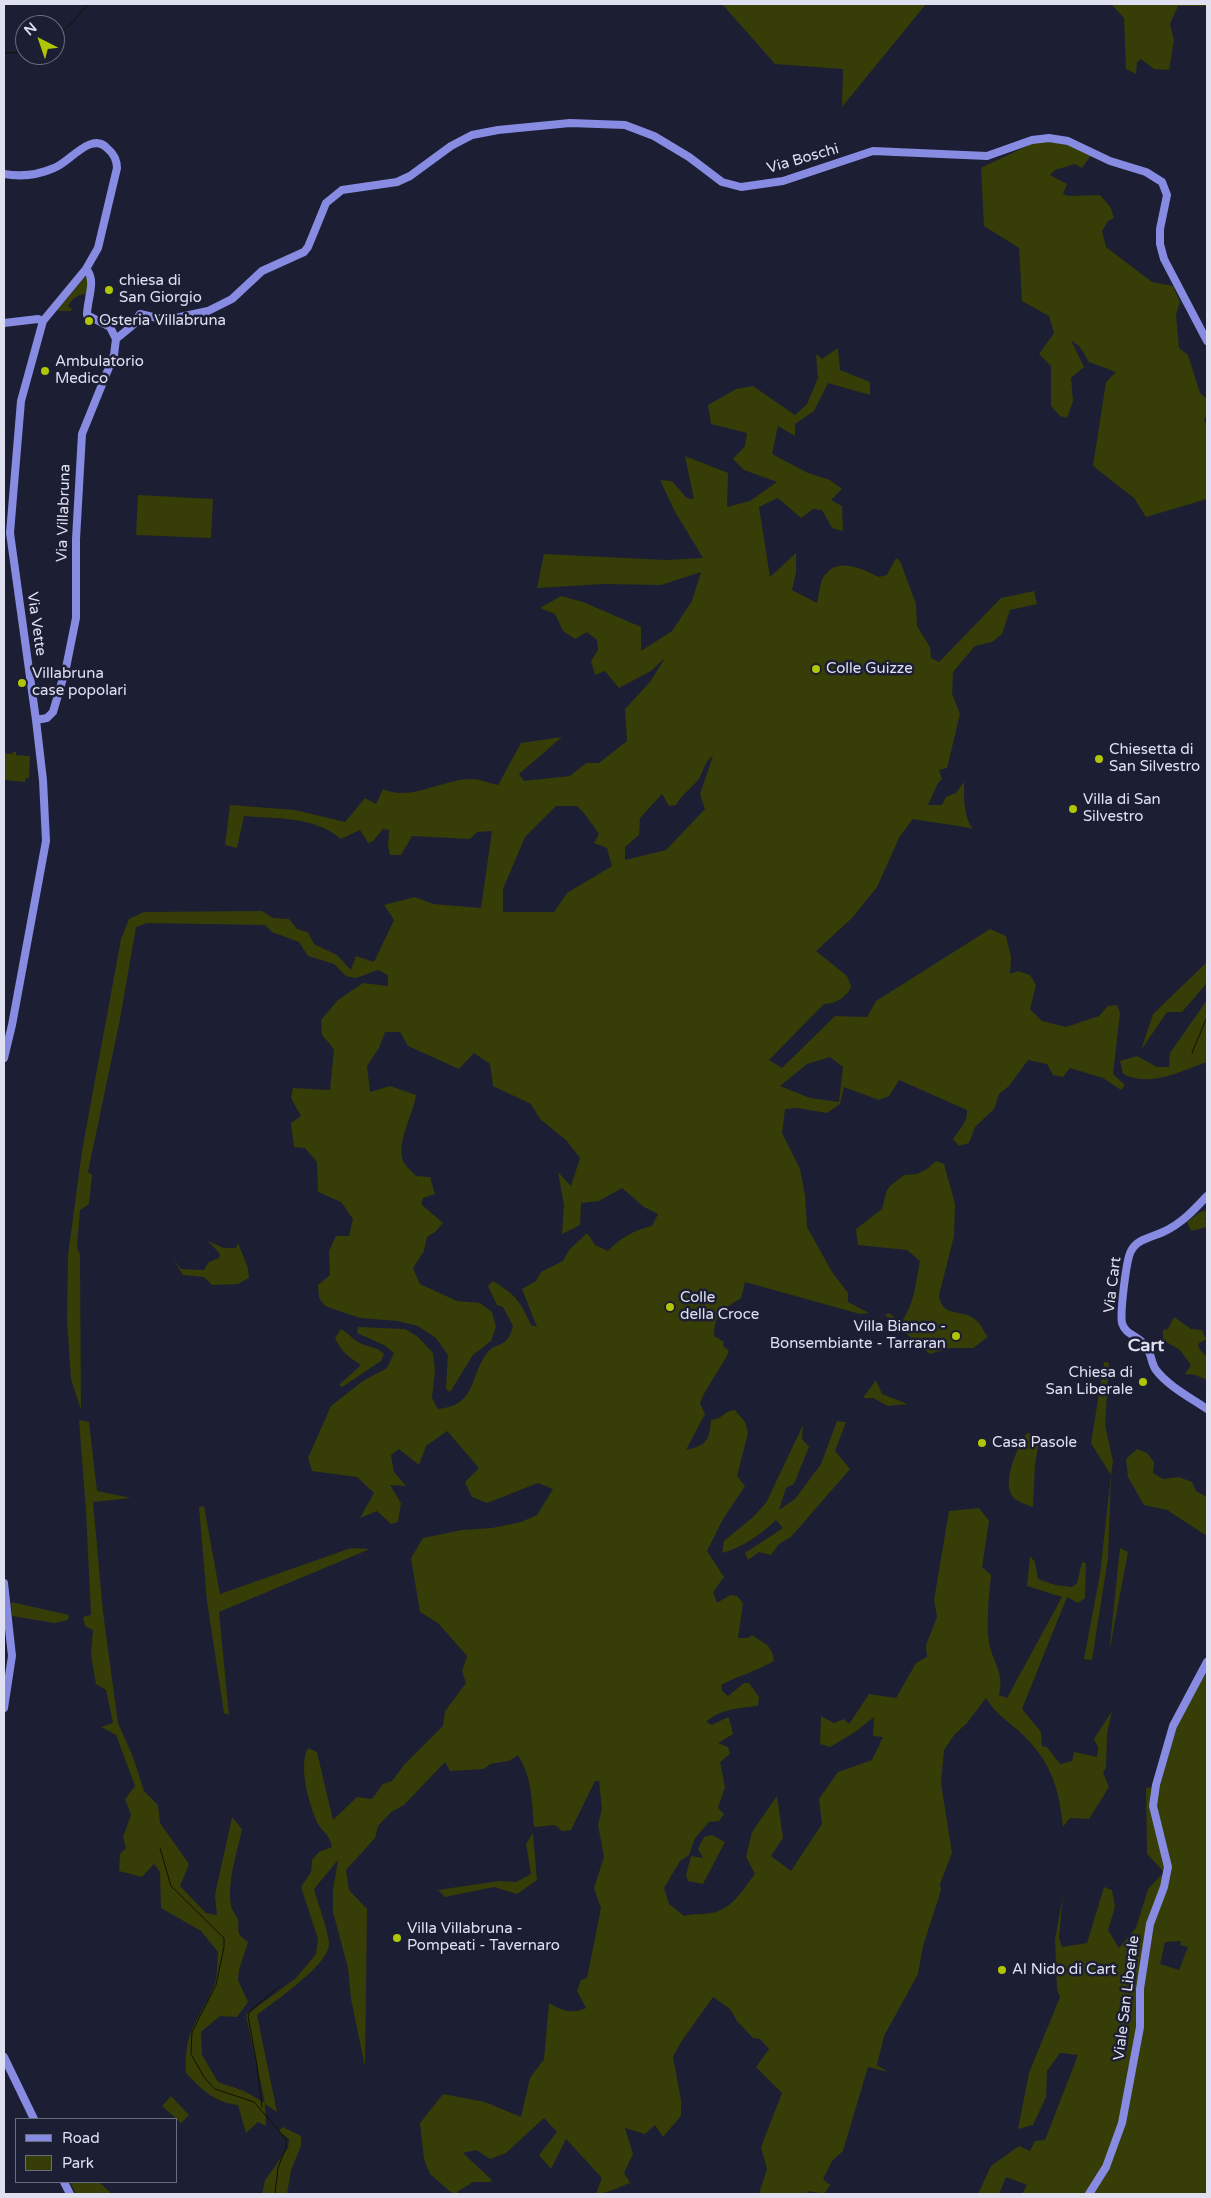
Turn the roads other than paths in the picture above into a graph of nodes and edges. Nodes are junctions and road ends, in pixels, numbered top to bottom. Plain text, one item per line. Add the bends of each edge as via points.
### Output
1 (4, 174) edge
2 (86, 269) junction
3 (43, 322) junction
4 (4, 323) edge
5 (116, 339) junction
6 (1207, 341) edge
7 (36, 720) junction
8 (4, 1058) edge
9 (1207, 1196) edge
10 (1207, 1409) edge
11 (4, 1583) edge
12 (1207, 1662) edge
13 (4, 1708) edge
14 (4, 2057) edge
15 (34, 2118) edge
16 (1089, 2194) edge

1 - 2 street, Via Vette via 28,175 53,169 90,145 100,143 108,148 116,161 117,173 98,248
2 - 3 street, Via Vette
2 - 5 street via 93,281 87,315 110,327
3 - 4 street
3 - 7 street, Via Vette via 20,401 10,533
5 - 6 street, Via Boschi via 133,325 140,314 176,319 226,304 262,271 304,252 326,203 342,190 397,182 472,135 570,123 624,125 654,136 722,182 741,187 783,181 873,152 987,156 1032,140 1068,141 1110,161 1146,172 1162,182 1167,195 1160,229 1164,259
5 - 7 street, Via Villabruna via 114,355 82,434 76,539 76,618 66,668 53,712 47,718
7 - 8 street, Via Vette via 46,841
9 - 10 street, Via Cart via 1185,1218 1164,1232 1140,1241 1131,1251 1122,1322 1125,1330 1143,1342 1152,1356 1155,1369
11 - 13 street via 12,1656
12 - 16 street, Viale San Liberale via 1173,1726 1156,1785 1153,1806 1168,1867 1150,1924 1140,1990 1139,2035 1122,2123 1106,2166
14 - 15 street

